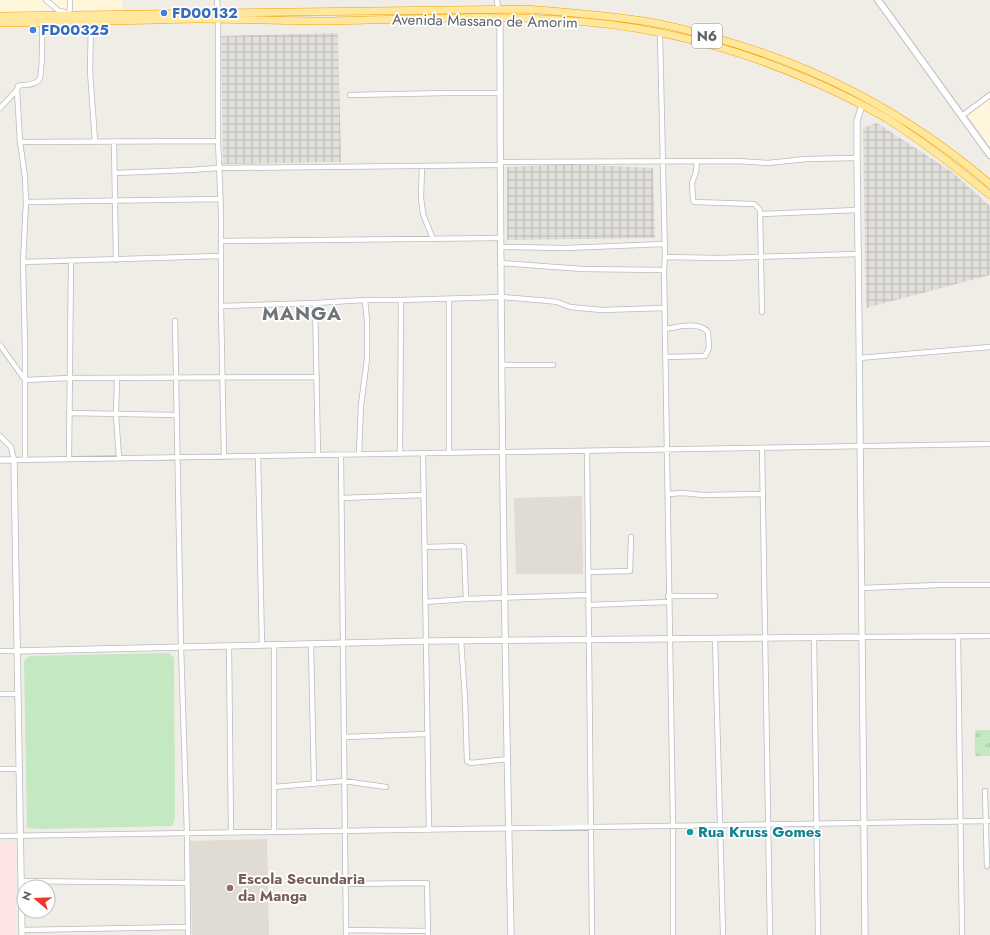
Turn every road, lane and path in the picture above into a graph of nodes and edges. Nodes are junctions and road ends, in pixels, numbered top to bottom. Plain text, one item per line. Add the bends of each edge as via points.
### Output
1 (46, 0) edge
2 (70, 0) edge
3 (218, 0) edge
4 (497, 0) edge
5 (878, 0) edge
6 (498, 9) junction
7 (375, 11) junction
8 (69, 14) junction
9 (0, 16) edge
10 (218, 16) junction
11 (500, 18) junction
12 (375, 19) junction
13 (91, 21) junction
14 (42, 22) junction
15 (0, 23) edge
16 (660, 32) junction
17 (16, 90) junction
18 (500, 94) junction
19 (350, 95) dead end
20 (990, 95) edge
21 (862, 105) junction
22 (0, 108) edge
23 (962, 115) junction
24 (95, 141) junction
25 (218, 141) junction
26 (20, 142) junction
27 (114, 142) junction
28 (990, 154) edge
29 (857, 158) junction
30 (663, 161) junction
31 (697, 161) junction
32 (501, 164) junction
33 (422, 166) junction
34 (219, 168) junction
35 (114, 173) junction
36 (990, 184) edge
37 (990, 195) edge
38 (220, 199) junction
39 (115, 201) junction
40 (26, 202) junction
41 (857, 210) junction
42 (760, 214) junction
43 (500, 238) junction
44 (433, 239) junction
45 (221, 241) junction
46 (664, 244) junction
47 (501, 247) junction
48 (858, 254) junction
49 (220, 256) junction
50 (665, 257) junction
51 (760, 257) junction
52 (116, 260) junction
53 (71, 261) junction
54 (23, 262) junction
55 (501, 263) junction
56 (664, 270) junction
57 (502, 297) junction
58 (449, 299) junction
59 (365, 300) junction
60 (401, 300) junction
61 (315, 303) junction
62 (221, 306) junction
63 (665, 308) junction
64 (762, 312) dead end
65 (175, 322) dead end
66 (665, 329) junction
67 (0, 345) edge
68 (990, 347) edge
69 (665, 357) junction
70 (859, 358) junction
71 (502, 365) junction
72 (554, 365) dead end
73 (316, 377) junction
74 (69, 378) junction
75 (117, 378) junction
76 (177, 378) junction
77 (222, 378) junction
78 (25, 380) junction
79 (69, 413) junction
80 (116, 415) junction
81 (177, 416) junction
82 (0, 436) edge
83 (990, 444) edge
84 (860, 446) junction
85 (762, 448) junction
86 (666, 449) junction
87 (587, 450) junction
88 (503, 452) junction
89 (423, 453) junction
90 (449, 453) junction
91 (359, 454) junction
92 (400, 454) junction
93 (318, 455) junction
94 (341, 455) junction
95 (224, 456) junction
96 (258, 456) junction
97 (178, 457) junction
98 (119, 458) junction
99 (70, 459) junction
100 (0, 460) edge
101 (14, 460) junction
102 (25, 460) junction
103 (668, 494) junction
104 (763, 494) junction
105 (424, 495) junction
106 (342, 498) junction
107 (631, 537) dead end
108 (425, 547) junction
109 (589, 572) junction
110 (990, 585) edge
111 (861, 588) junction
112 (588, 595) junction
113 (668, 596) junction
114 (715, 596) dead end
115 (505, 598) junction
116 (466, 599) junction
117 (425, 602) junction
118 (668, 602) junction
119 (588, 604) junction
120 (958, 636) junction
121 (990, 636) edge
122 (862, 637) junction
123 (715, 638) junction
124 (765, 638) junction
125 (814, 638) junction
126 (589, 639) junction
127 (670, 639) junction
128 (462, 640) junction
129 (506, 640) junction
130 (427, 641) junction
131 (343, 643) junction
132 (274, 644) junction
133 (311, 644) junction
134 (262, 645) junction
135 (229, 646) junction
136 (182, 647) junction
137 (0, 651) edge
138 (17, 651) junction
139 (0, 694) edge
140 (18, 694) junction
141 (427, 734) junction
142 (344, 737) junction
143 (508, 759) junction
144 (0, 769) edge
145 (19, 769) junction
146 (344, 781) junction
147 (314, 784) junction
148 (274, 787) junction
149 (386, 787) dead end
150 (985, 791) dead end
151 (960, 821) junction
152 (988, 821) edge
153 (863, 823) junction
154 (816, 824) junction
155 (768, 825) junction
156 (673, 826) junction
157 (720, 826) junction
158 (591, 827) junction
159 (509, 829) junction
160 (429, 830) junction
161 (345, 831) junction
162 (274, 832) junction
163 (231, 833) junction
164 (187, 834) junction
165 (0, 836) edge
166 (20, 836) junction
167 (986, 866) dead end
168 (21, 879) edge
169 (56, 881) edge
170 (187, 883) junction
171 (345, 884) junction
172 (22, 919) edge
173 (188, 927) junction
174 (22, 932) edge
175 (346, 932) edge
176 (428, 933) edge
177 (188, 935) edge
178 (511, 935) edge
179 (592, 935) edge
180 (673, 935) edge
181 (723, 935) edge
182 (770, 935) edge
183 (818, 935) edge
184 (864, 935) edge
185 (962, 935) edge

1 - 8 street via 59,11
2 - 8 street
3 - 10 street
4 - 6 street
5 - 23 main road
6 - 7 highway, Avenida Massano de Amorim / N6
6 - 36 highway, N6 via 560,11 644,21 672,26 769,55 828,79 881,106 912,125
7 - 10 highway, Avenida Massano de Amorim / N6
7 - 12 highway
8 - 9 highway, N6
8 - 10 highway, N6
10 - 12 highway, Avenida Massano de Amorim / N6 via 333,21
10 - 13 highway, N6
10 - 25 street
11 - 12 highway, Avenida Massano de Amorim / N6
11 - 16 highway, Avenida Massano de Amorim / N6 via 561,20
11 - 18 street
13 - 14 highway, N6
13 - 24 street via 90,71
14 - 15 highway, N6
14 - 17 street via 40,79 18,86
16 - 21 highway, N6 via 748,55 797,74
16 - 30 street
17 - 22 street
17 - 26 street
18 - 19 street
18 - 32 street
20 - 23 street
21 - 29 street via 857,122
21 - 37 highway, N6 via 916,138
23 - 28 main road
24 - 26 street
24 - 27 street
25 - 27 street
25 - 34 street
26 - 40 street
27 - 35 street
29 - 31 street via 768,163
29 - 41 street
30 - 31 street
30 - 32 street
30 - 46 street
31 - 42 street via 692,183 694,202 754,204
32 - 33 street
32 - 43 street
33 - 34 street
33 - 44 street via 421,198 425,222
34 - 35 street
34 - 38 street
35 - 39 street
38 - 39 street
38 - 45 street
39 - 40 street
39 - 52 street
40 - 54 street
41 - 42 street
41 - 48 street
42 - 51 street
43 - 44 street
43 - 47 street
44 - 45 street
45 - 49 street
46 - 47 street via 566,248
46 - 50 street
47 - 55 street
48 - 51 street
48 - 70 street
49 - 52 street
49 - 62 street
50 - 51 street
50 - 56 street
51 - 64 street
52 - 53 street
53 - 54 street
53 - 74 street
54 - 78 street
55 - 56 street via 589,269
55 - 57 street
56 - 63 street
57 - 58 street
57 - 63 street via 558,302 570,307 601,310
57 - 71 street
58 - 60 street
58 - 90 street
59 - 60 street
59 - 61 street
59 - 91 street via 367,359 361,405
60 - 92 street
61 - 62 street
61 - 73 street
62 - 77 street
63 - 66 street
65 - 76 street
66 - 69 street
66 - 69 street via 690,326 704,329 708,332 709,348 705,356
67 - 78 street
68 - 70 street
69 - 86 street
70 - 84 street
71 - 72 street
71 - 88 street
73 - 77 street
73 - 93 street
74 - 75 street
74 - 78 street
74 - 79 street
75 - 76 street
75 - 80 street
76 - 77 street
76 - 81 street
77 - 95 street
78 - 102 street
79 - 80 street
79 - 99 street
80 - 81 street
80 - 98 street
81 - 97 street
82 - 101 street via 12,447
83 - 84 street
84 - 85 street
84 - 111 street
85 - 86 street
85 - 104 street
86 - 87 street
86 - 103 street
87 - 88 street
87 - 109 street
88 - 90 street
88 - 115 street
89 - 90 street
89 - 92 street
89 - 105 street
91 - 92 street
91 - 94 street
93 - 94 street
93 - 96 street
94 - 106 street
95 - 96 street
95 - 97 street
96 - 134 street
97 - 98 street
97 - 136 street
98 - 99 street
99 - 102 street
100 - 101 street
101 - 102 street
101 - 138 street
103 - 104 street
103 - 113 street
104 - 124 street
105 - 106 street
105 - 108 street
106 - 131 street
107 - 109 street via 630,570
108 - 116 street via 464,547
108 - 117 street
109 - 112 street
110 - 111 street
111 - 122 street
112 - 115 street
112 - 119 street
113 - 114 street
113 - 118 street
115 - 116 street
115 - 129 street
116 - 117 street
117 - 130 street
118 - 119 street
118 - 127 street
119 - 126 street
120 - 121 street
120 - 122 street
120 - 151 street
122 - 125 street
122 - 153 street
123 - 124 street
123 - 127 street
123 - 157 street
124 - 125 street
124 - 155 street
125 - 154 street
126 - 127 street
126 - 129 street
126 - 158 street
127 - 156 street
128 - 129 street
128 - 130 street
128 - 143 street via 467,761 471,763
129 - 143 street
130 - 131 street
130 - 141 street
131 - 133 street
131 - 142 street
132 - 133 street
132 - 134 street
132 - 148 street
133 - 147 street
134 - 135 street
135 - 136 street
135 - 163 street
136 - 138 street
136 - 164 street
137 - 138 street
138 - 140 street
139 - 140 street
140 - 145 street
141 - 142 street
141 - 160 street
142 - 146 street
143 - 159 street
144 - 145 street
145 - 166 street
146 - 147 street
146 - 149 street
146 - 161 street
147 - 148 street
148 - 162 street
150 - 152 street
151 - 152 street
151 - 153 street
151 - 185 street
152 - 167 street
153 - 154 street
153 - 184 street
154 - 155 street
154 - 183 street
155 - 157 street
155 - 182 street
156 - 157 street
156 - 158 street
156 - 180 street
157 - 181 street
158 - 159 street
158 - 179 street
159 - 160 street
159 - 178 street
160 - 161 street
161 - 162 street
161 - 171 street
162 - 163 street
163 - 164 street
164 - 166 street
164 - 170 street
165 - 166 street
166 - 168 street
169 - 170 street
170 - 173 street
171 - 175 street
171 - 176 street via 427,883
172 - 174 street
173 - 174 street
173 - 177 street
175 - 176 street

